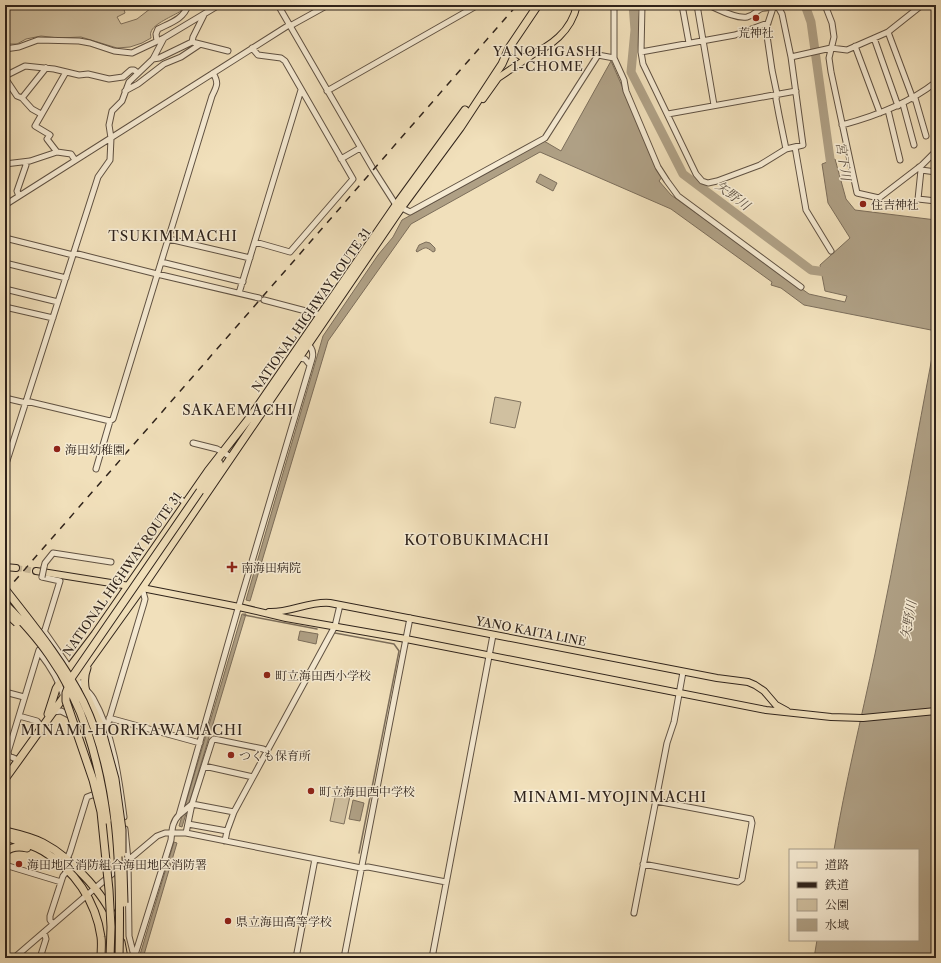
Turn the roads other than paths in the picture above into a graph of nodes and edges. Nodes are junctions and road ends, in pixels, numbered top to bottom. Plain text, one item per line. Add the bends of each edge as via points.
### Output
1 (188, 5) edge
2 (219, 5) edge
3 (278, 5) edge
4 (328, 5) edge
5 (478, 5) edge
6 (538, 5) edge
7 (577, 5) edge
8 (614, 5) edge
9 (642, 5) edge
10 (682, 5) edge
11 (697, 5) edge
12 (708, 5) edge
13 (826, 5) edge
14 (922, 5) edge
15 (471, 7) edge
16 (776, 7) edge
17 (204, 14) junction
18 (768, 23) junction
19 (289, 26) junction
20 (888, 32) junction
21 (164, 38) junction
22 (874, 38) junction
23 (703, 40) junction
24 (157, 41) junction
25 (192, 42) junction
26 (689, 43) junction
27 (199, 45) junction
28 (855, 46) junction
29 (252, 48) junction
30 (509, 48) junction
31 (831, 48) junction
32 (5, 49) edge
33 (228, 51) dead end
34 (641, 52) junction
35 (535, 53) junction
36 (791, 57) junction
37 (614, 58) junction
38 (153, 59) junction
39 (46, 68) junction
40 (66, 72) junction
41 (138, 73) junction
42 (213, 73) junction
43 (5, 77) edge
44 (936, 82) edge
45 (301, 90) junction
46 (126, 91) junction
47 (327, 91) junction
48 (796, 91) junction
49 (777, 94) junction
50 (22, 98) junction
51 (914, 98) junction
52 (714, 105) junction
53 (901, 105) junction
54 (888, 110) junction
55 (880, 113) junction
56 (41, 114) junction
57 (668, 114) junction
58 (842, 125) junction
59 (460, 128) junction
60 (926, 136) dead end
61 (111, 138) junction
62 (914, 145) dead end
63 (795, 147) junction
64 (360, 148) junction
65 (786, 149) junction
66 (936, 151) edge
67 (57, 152) junction
68 (341, 159) junction
69 (75, 160) junction
70 (900, 160) dead end
71 (25, 162) junction
72 (5, 164) edge
73 (920, 168) junction
74 (936, 172) edge
75 (20, 196) junction
76 (936, 201) edge
77 (5, 205) edge
78 (398, 207) junction
79 (5, 238) edge
80 (168, 239) junction
81 (254, 242) junction
82 (831, 250) dead end
83 (74, 254) junction
84 (250, 258) junction
85 (161, 262) junction
86 (5, 263) edge
87 (157, 274) junction
88 (66, 278) junction
89 (243, 282) junction
90 (801, 287) dead end
91 (5, 288) edge
92 (239, 293) junction
93 (58, 302) junction
94 (5, 307) edge
95 (321, 315) junction
96 (53, 318) junction
97 (306, 342) junction
98 (298, 358) junction
99 (310, 365) junction
100 (5, 398) edge
101 (26, 402) junction
102 (110, 421) junction
103 (193, 443) dead end
104 (227, 454) junction
105 (5, 467) edge
106 (96, 469) dead end
107 (177, 497) dead end
108 (186, 503) junction
109 (111, 562) dead end
110 (5, 567) edge
111 (16, 568) tunnel mouth
112 (36, 572) tunnel mouth
113 (128, 586) junction
114 (142, 588) junction
115 (5, 589) edge
116 (5, 596) edge
117 (5, 604) edge
118 (340, 605) junction
119 (240, 607) junction
120 (5, 612) edge
121 (259, 612) junction
122 (410, 618) junction
123 (335, 626) junction
124 (36, 628) junction
125 (44, 631) junction
126 (493, 635) junction
127 (406, 639) junction
128 (98, 649) junction
129 (39, 652) junction
130 (50, 656) junction
131 (489, 656) junction
132 (70, 667) junction
133 (683, 672) junction
134 (77, 679) junction
135 (60, 683) junction
136 (85, 690) junction
137 (5, 692) edge
138 (679, 692) junction
139 (24, 697) junction
140 (64, 697) junction
141 (936, 710) edge
142 (52, 712) junction
143 (790, 713) junction
144 (19, 716) junction
145 (71, 716) junction
146 (109, 718) junction
147 (102, 725) junction
148 (42, 727) junction
149 (200, 743) junction
150 (267, 751) junction
151 (18, 760) junction
152 (204, 766) junction
153 (253, 777) junction
154 (5, 780) edge
155 (194, 782) junction
156 (94, 794) junction
157 (656, 801) junction
158 (191, 806) junction
159 (234, 812) junction
160 (180, 814) junction
161 (188, 824) junction
162 (5, 831) edge
163 (227, 831) junction
164 (172, 832) junction
165 (186, 833) junction
166 (5, 837) edge
167 (225, 841) junction
168 (5, 852) edge
169 (55, 859) junction
170 (67, 859) junction
171 (314, 859) junction
172 (128, 860) junction
173 (643, 864) junction
174 (5, 865) edge
175 (361, 868) junction
176 (68, 870) junction
177 (106, 879) junction
178 (61, 882) junction
179 (446, 882) junction
180 (94, 889) junction
181 (109, 890) junction
182 (87, 895) junction
183 (634, 913) dead end
184 (53, 924) junction
185 (44, 932) junction
186 (5, 943) edge
187 (134, 957) edge
188 (6, 958) edge
189 (14, 958) edge
190 (40, 958) edge
191 (101, 958) edge
192 (110, 958) edge
193 (120, 958) edge
194 (124, 958) edge
195 (296, 958) edge
196 (344, 958) edge
197 (432, 958) edge

1 - 24 street via 182,17 158,29
2 - 17 street
3 - 19 street
4 - 19 street
5 - 15 street
6 - 30 highway, NATIONAL HIGHWAY ROUTE 31
7 - 35 main road via 564,31 554,42
8 - 37 street
9 - 34 street
10 - 26 street
11 - 23 street
12 - 16 street via 742,17 749,17 764,7
13 - 31 street via 834,37
14 - 20 street
15 - 47 street
16 - 18 street
16 - 36 street via 782,14
17 - 21 street
17 - 25 street
18 - 23 street via 736,35
18 - 49 street via 766,29
19 - 29 street
19 - 47 street
20 - 22 street
20 - 51 street
21 - 24 street
21 - 38 street
22 - 28 street
22 - 53 street
23 - 26 street
23 - 52 street
24 - 32 street via 132,53 114,51 79,41 38,40
25 - 27 street
25 - 38 street
26 - 34 street
27 - 33 street
27 - 46 street via 164,64
28 - 31 street via 848,50
28 - 55 street
29 - 42 street
29 - 45 street via 258,55 281,58 285,61
30 - 35 main road via 522,57
30 - 59 highway, NATIONAL HIGHWAY ROUTE 31 via 502,64
30 - 78 highway, NATIONAL HIGHWAY ROUTE 31 via 498,60
31 - 36 street
31 - 58 street via 829,58
34 - 57 street via 644,64
35 - 59 main road via 498,78
36 - 48 street
37 - 78 street via 598,55 545,138 410,212
37 - 90 street via 658,167 678,196
38 - 41 street
39 - 40 street
39 - 43 street via 25,66
39 - 50 street
40 - 41 street via 110,79 123,77 131,70
40 - 56 street
41 - 46 street
42 - 61 street
42 - 80 street via 216,88
43 - 50 street
44 - 51 street
45 - 68 street
45 - 81 street
46 - 61 street via 112,112 109,125
47 - 64 street
48 - 49 street
48 - 63 street via 803,145
49 - 52 street
49 - 65 street
50 - 56 street
51 - 53 street
51 - 60 street
52 - 57 street
53 - 54 street
53 - 62 street
54 - 55 street
54 - 70 street
55 - 58 street
56 - 67 street via 35,126 50,135 47,139
57 - 65 street via 696,174 708,183 760,165
58 - 73 street via 858,194 879,198
59 - 78 highway, NATIONAL HIGHWAY ROUTE 31
61 - 69 street
61 - 83 street via 110,160 98,177
63 - 65 street
63 - 82 street via 806,210
64 - 68 street
64 - 78 street
66 - 73 street
67 - 69 street via 70,154
67 - 71 street
68 - 81 street via 353,180 290,252
69 - 75 street
71 - 72 street
71 - 75 street via 17,191
73 - 74 street
73 - 76 street via 918,198
75 - 77 street
78 - 95 highway, NATIONAL HIGHWAY ROUTE 31
78 - 97 highway, NATIONAL HIGHWAY ROUTE 31
79 - 83 street
80 - 84 street
80 - 85 street
81 - 84 street
83 - 87 street
83 - 88 street
84 - 89 street
85 - 87 street
85 - 89 street
86 - 88 street
87 - 92 street
87 - 102 street via 113,419
88 - 93 street
89 - 92 street
91 - 93 street
92 - 95 street
93 - 96 street
94 - 96 street
95 - 97 highway, NATIONAL HIGHWAY ROUTE 31
96 - 101 street
97 - 98 highway, NATIONAL HIGHWAY ROUTE 31
97 - 99 street via 313,354
97 - 104 highway, NATIONAL HIGHWAY ROUTE 31 via 251,416
98 - 99 street via 307,360
98 - 104 highway, NATIONAL HIGHWAY ROUTE 31
99 - 119 street
100 - 101 street
101 - 102 street
101 - 105 street
102 - 106 street
103 - 104 street
104 - 108 highway, NATIONAL HIGHWAY ROUTE 31
104 - 114 highway, NATIONAL HIGHWAY ROUTE 31
104 - 181 highway, bridge via 76,671 66,692 66,701 101,812
107 - 108 street
108 - 113 highway, NATIONAL HIGHWAY ROUTE 31
109 - 125 street, bridge via 53,553 44,563 42,577 60,581
110 - 111 main road
112 - 113 main road, YANO KAITA LINE
113 - 114 main road, YANO KAITA LINE
113 - 132 highway, NATIONAL HIGHWAY ROUTE 31
114 - 119 main road, YANO KAITA LINE
114 - 128 highway, NATIONAL HIGHWAY ROUTE 31
114 - 146 street via 144,603
115 - 124 highway, bridge
116 - 124 highway, bridge
117 - 130 highway, bridge
118 - 121 main road, YANO KAITA LINE via 321,602 283,612
118 - 122 main road, YANO KAITA LINE
118 - 123 street
119 - 121 main road, YANO KAITA LINE
119 - 149 street
120 - 130 highway, bridge
121 - 123 main road, YANO KAITA LINE
122 - 126 main road, YANO KAITA LINE
122 - 127 street
123 - 127 main road, YANO KAITA LINE
123 - 150 street
124 - 193 highway, bridge via 78,691 95,729 102,754 116,823
125 - 129 street
125 - 132 street
126 - 131 street
126 - 133 main road, YANO KAITA LINE
127 - 131 main road, YANO KAITA LINE
127 - 175 street
128 - 134 highway, NATIONAL HIGHWAY ROUTE 31
128 - 136 highway via 86,669
129 - 135 street
129 - 139 street
130 - 181 highway, bridge via 76,702 98,767 109,846
131 - 138 main road, YANO KAITA LINE
131 - 179 street
132 - 134 street
132 - 135 highway, NATIONAL HIGHWAY ROUTE 31
133 - 138 street
133 - 143 main road, YANO KAITA LINE via 752,683 762,689 776,705
134 - 136 street
134 - 140 highway, NATIONAL HIGHWAY ROUTE 31
135 - 140 street
135 - 148 highway, NATIONAL HIGHWAY ROUTE 31
136 - 147 highway
137 - 139 street
138 - 143 main road, YANO KAITA LINE via 752,708
138 - 157 street
139 - 144 street
140 - 142 highway, NATIONAL HIGHWAY ROUTE 31
140 - 145 street
141 - 143 main road, YANO KAITA LINE via 863,718
142 - 145 street via 61,711
142 - 148 highway, NATIONAL HIGHWAY ROUTE 31
144 - 148 street via 37,721
144 - 151 street via 8,752 9,756
145 - 156 street
146 - 147 street via 108,724
146 - 149 street
147 - 172 street via 120,778
147 - 193 highway, bridge via 115,779 122,830 124,908
148 - 151 highway, NATIONAL HIGHWAY ROUTE 31
149 - 155 street
150 - 152 street via 214,739
150 - 153 street
151 - 154 highway, NATIONAL HIGHWAY ROUTE 31
152 - 153 street
152 - 155 street
153 - 159 street
155 - 158 street
155 - 160 street
156 - 170 street via 87,798
156 - 177 street
157 - 173 street
157 - 173 street via 750,819 752,823 742,879 738,882
158 - 159 street
158 - 160 street
158 - 161 street
159 - 163 street
160 - 164 street via 172,825
161 - 163 street
161 - 165 street
162 - 170 highway via 44,844
163 - 167 street
164 - 165 street
164 - 172 street via 157,836
164 - 187 street
165 - 167 street
166 - 169 highway via 35,847
167 - 171 street
168 - 169 highway via 19,846
169 - 176 highway
170 - 180 highway
171 - 175 street
171 - 195 street
172 - 177 street
172 - 187 street via 129,936
173 - 183 street
174 - 178 street
175 - 179 street via 368,867
175 - 196 street
176 - 178 street
176 - 182 highway
177 - 180 street
178 - 184 street via 50,916
179 - 197 street
180 - 182 street
180 - 194 highway via 116,921
181 - 192 highway, bridge
182 - 184 street
182 - 191 highway via 94,909 101,937
184 - 185 street
185 - 189 street
185 - 190 street via 46,939
186 - 188 main road

